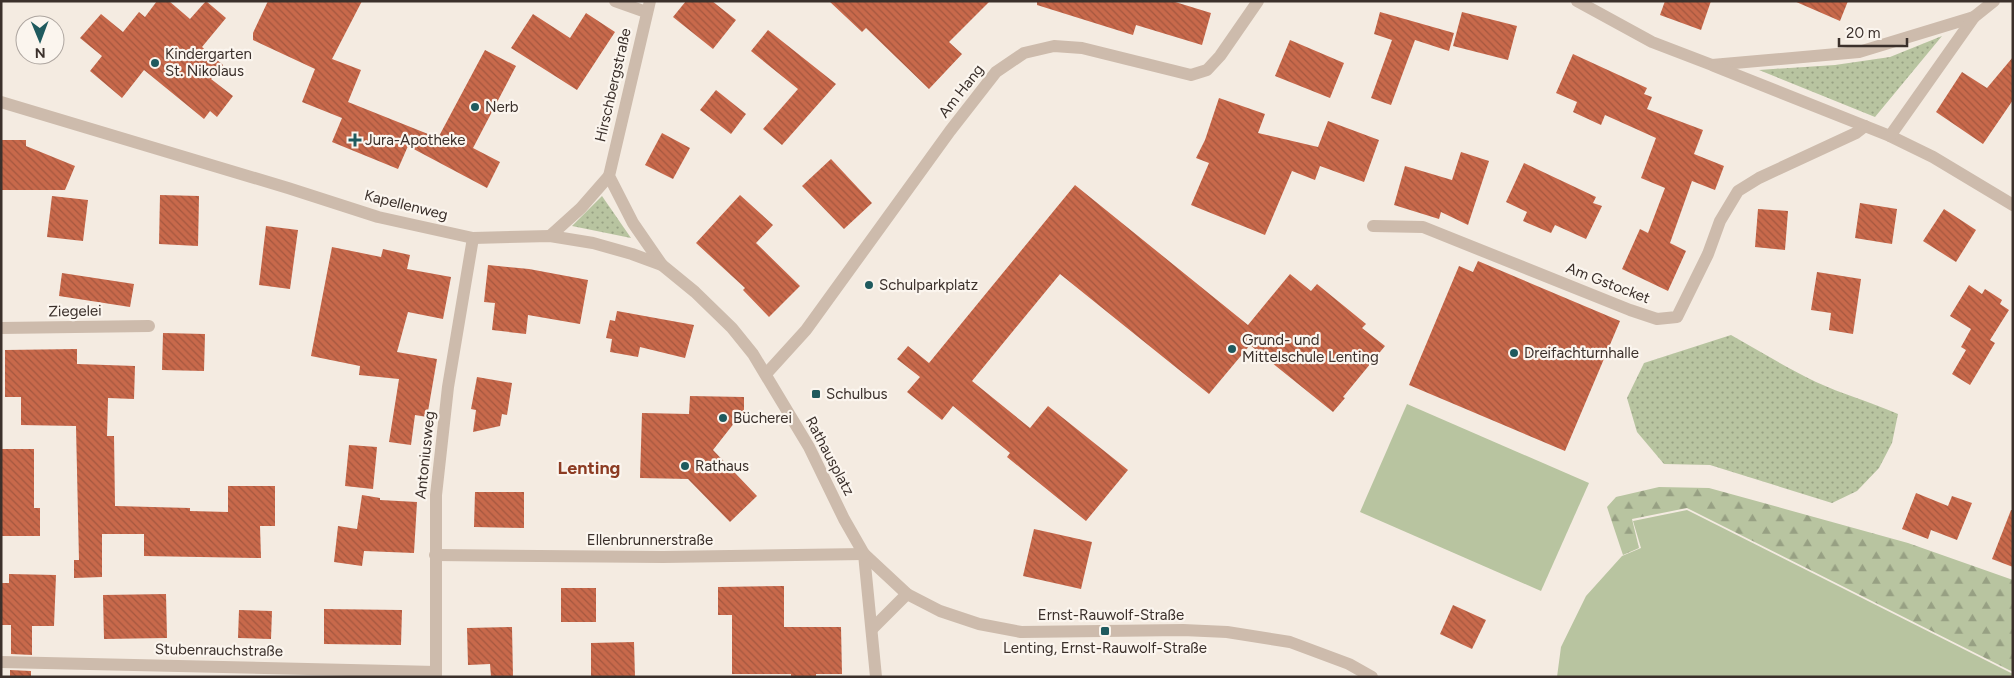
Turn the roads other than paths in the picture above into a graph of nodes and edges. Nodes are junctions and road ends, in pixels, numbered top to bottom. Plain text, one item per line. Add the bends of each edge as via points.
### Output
1 (615, 1) edge
2 (1258, 1) edge
3 (1577, 1) edge
4 (1994, 1) edge
5 (648, 6) edge
6 (1974, 17) junction
7 (1712, 65) junction
8 (1, 102) edge
9 (1866, 126) junction
10 (1890, 136) junction
11 (609, 176) junction
12 (2013, 205) edge
13 (1373, 226) dead end
14 (550, 236) junction
15 (473, 238) junction
16 (662, 265) junction
17 (149, 326) dead end
18 (1, 328) edge
19 (766, 374) junction
20 (435, 554) junction
21 (864, 554) junction
22 (907, 594) junction
23 (872, 628) junction
24 (1, 662) edge
25 (436, 674) edge
26 (876, 677) edge
27 (1372, 677) edge

1 - 5 street
2 - 19 street, Am Hang via 1207,70 1191,74 1082,48 1054,46 1024,53 996,72 806,330
3 - 7 street via 1652,42
4 - 6 street
5 - 11 street, Hirschbergstraße
6 - 7 street via 1859,52
6 - 10 street
7 - 9 street
8 - 15 street, Kapellenweg via 378,217
9 - 10 street
9 - 13 street, Am Gstocket via 1738,191 1720,221 1708,254 1677,317 1657,319 1630,310 1423,227
10 - 12 street via 1933,157
11 - 14 street, Hirschbergstraße
11 - 16 street via 633,223
14 - 15 street, Kapellenweg
14 - 16 street, Kapellenweg via 593,243
15 - 20 street, Antoniusweg via 448,387 436,495
16 - 19 street, Kapellenweg via 732,328
17 - 18 street, Ziegelei
19 - 21 street, Rathausplatz via 810,447
20 - 21 street, Ellenbrunnerstraße via 663,557
20 - 25 street, Antoniusweg
21 - 22 street, Ernst-Rauwolf-Straße
21 - 23 street
22 - 23 street
22 - 27 street, Ernst-Rauwolf-Straße via 940,611 979,624 1020,632 1183,630 1227,632 1290,642 1349,664
23 - 26 street
24 - 25 street, Stubenrauchstraße

